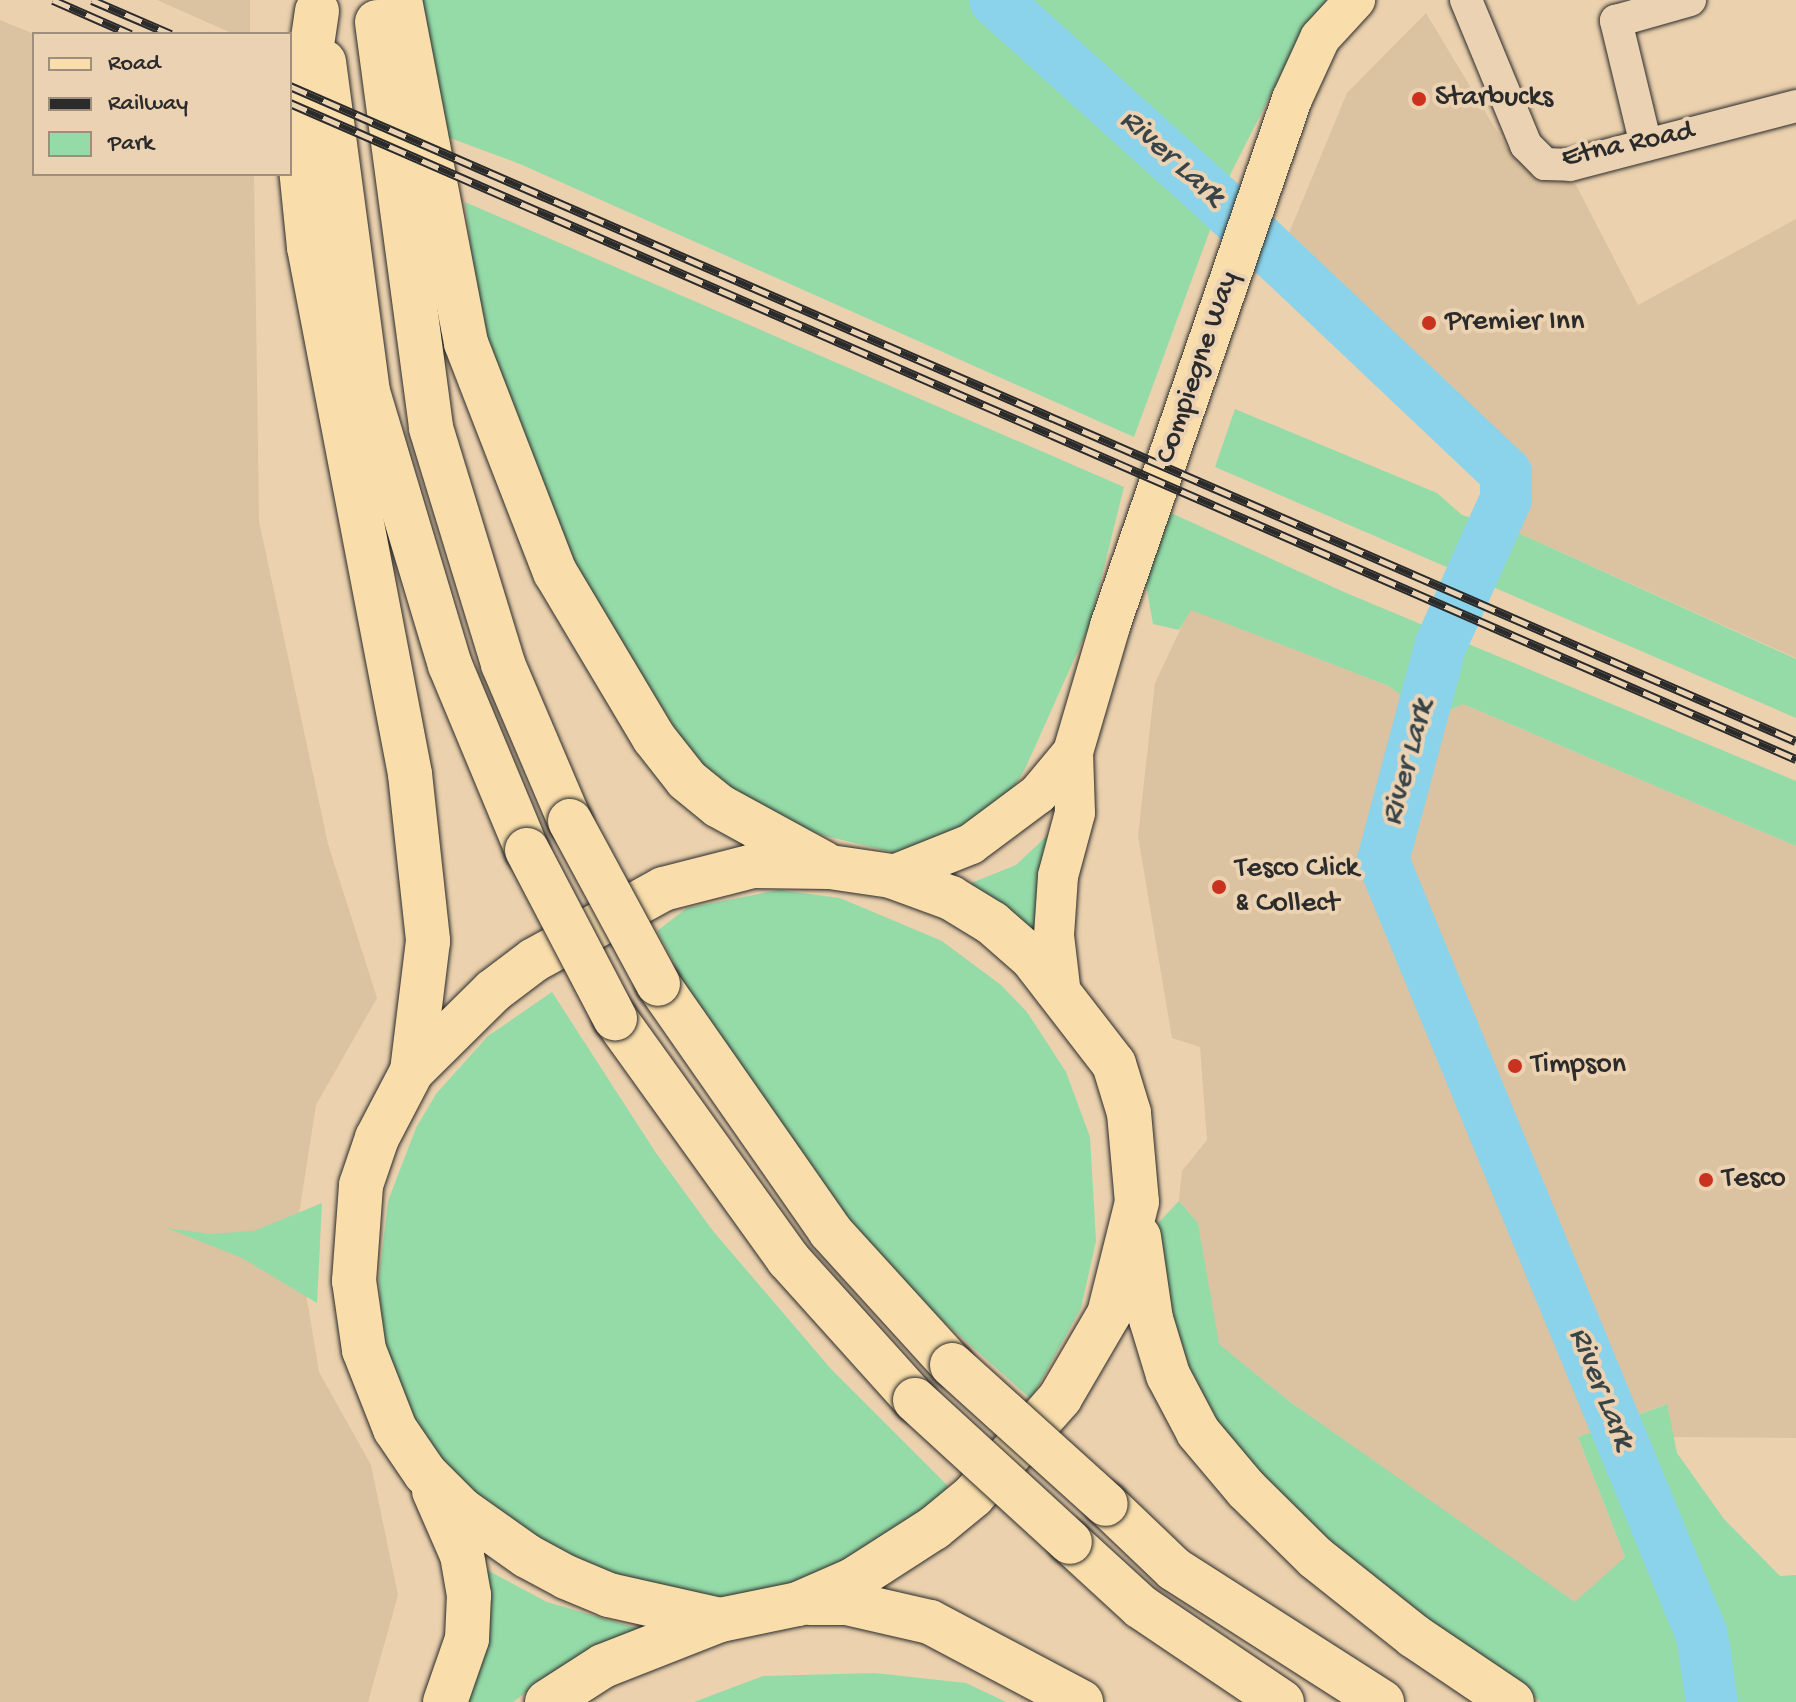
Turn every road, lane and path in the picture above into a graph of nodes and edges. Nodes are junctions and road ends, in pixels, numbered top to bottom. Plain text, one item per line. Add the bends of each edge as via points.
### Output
1 (374, 0) edge
2 (400, 0) edge
3 (1355, 0) edge
4 (1466, 0) edge
5 (1690, 0) edge
6 (317, 6) edge
7 (1611, 10) edge
8 (1796, 106) edge
9 (1646, 145) junction
10 (1073, 752) junction
11 (830, 867) junction
12 (891, 876) junction
13 (1061, 995) junction
14 (412, 1071) junction
15 (1137, 1202) junction
16 (425, 1473) junction
17 (798, 1604) junction
18 (720, 1620) junction
19 (445, 1702) edge
20 (547, 1702) edge
21 (1081, 1702) edge
22 (1282, 1702) edge
23 (1382, 1702) edge
24 (1512, 1702) edge

1 - 23 highway, bridge via 431,428 503,664 570,821 658,984 830,1231 952,1365 1174,1569
2 - 11 highway via 466,343 555,572 654,738 687,780 719,806
3 - 10 main road, Compiegne Way via 1320,38 1261,184 1110,626
4 - 9 street, Etna Road via 1526,145 1545,164 1570,165
5 - 7 street
6 - 14 highway via 298,139 309,247 410,774 428,941
6 - 22 highway, bridge via 368,392 450,665 527,850 615,1018 788,1259 915,1400 1141,1607
7 - 9 street
8 - 9 street, Etna Road
10 - 12 main road, Compiegne Way via 1038,794 971,844
10 - 13 main road, Compiegne Way via 1075,813 1058,876 1054,935
11 - 12 highway
11 - 14 highway via 753,866 663,889 534,960 493,991
12 - 13 highway via 951,898 992,923 1032,958
13 - 15 highway via 1114,1064 1129,1113
14 - 16 highway via 377,1138 361,1185 354,1281 364,1350 380,1395
15 - 17 highway via 1109,1314 1060,1398 1017,1449 934,1528 853,1580
15 - 24 highway via 1151,1319 1168,1375 1198,1432 1316,1558 1414,1636
16 - 18 highway via 494,1534 566,1577 609,1595
16 - 19 highway via 462,1555 469,1595 467,1639
17 - 18 highway
17 - 21 highway via 847,1603 930,1622
18 - 20 highway via 603,1666

